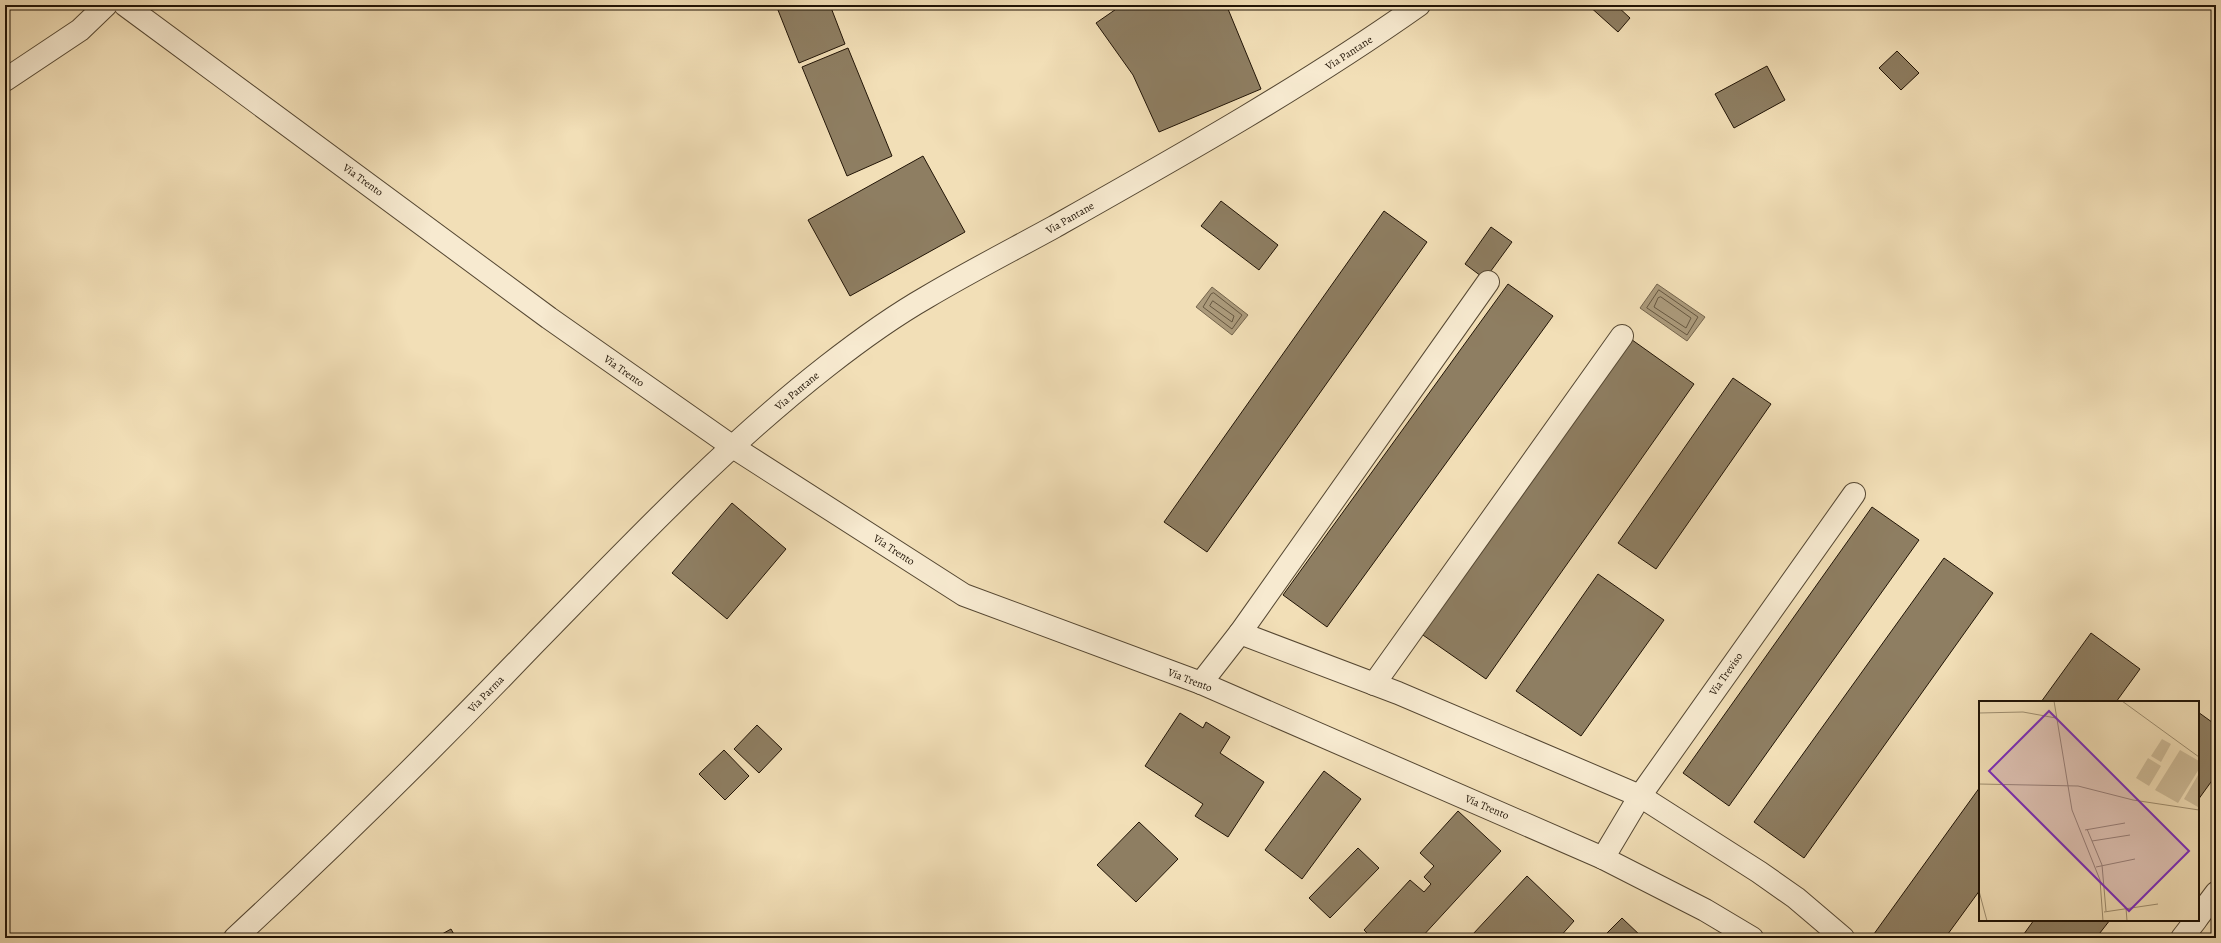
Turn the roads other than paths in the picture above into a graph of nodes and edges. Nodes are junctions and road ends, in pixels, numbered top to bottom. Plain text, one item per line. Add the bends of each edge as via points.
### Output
1 (106, 5) edge
2 (125, 5) edge
3 (1419, 5) edge
4 (5, 80) edge
5 (1488, 282) dead end
6 (1622, 336) dead end
7 (733, 447) junction
8 (1854, 494) dead end
9 (1240, 633) junction
10 (1201, 683) junction
11 (1374, 684) junction
12 (1640, 796) junction
13 (1603, 858) junction
14 (2216, 893) edge
15 (2199, 916) edge
16 (2195, 921) edge
17 (235, 938) edge
18 (1752, 938) edge
19 (1843, 938) edge
20 (2182, 938) edge

1 - 4 street via 80,30
2 - 7 street, Via Trento via 549,318
3 - 7 street, Via Pantane via 1335,62 1266,104 1060,224 910,307 828,365
5 - 9 street
6 - 11 street
7 - 10 street, Via Trento via 964,594
7 - 17 street, Via Parma via 659,516 376,806
8 - 12 street, Via Treviso
9 - 10 street
9 - 11 street
10 - 13 street, Via Trento
11 - 12 street
12 - 13 street, Via Treviso
12 - 19 street via 1759,872 1801,902
13 - 18 street, Via Trento via 1705,910
14 - 15 street
16 - 20 street

